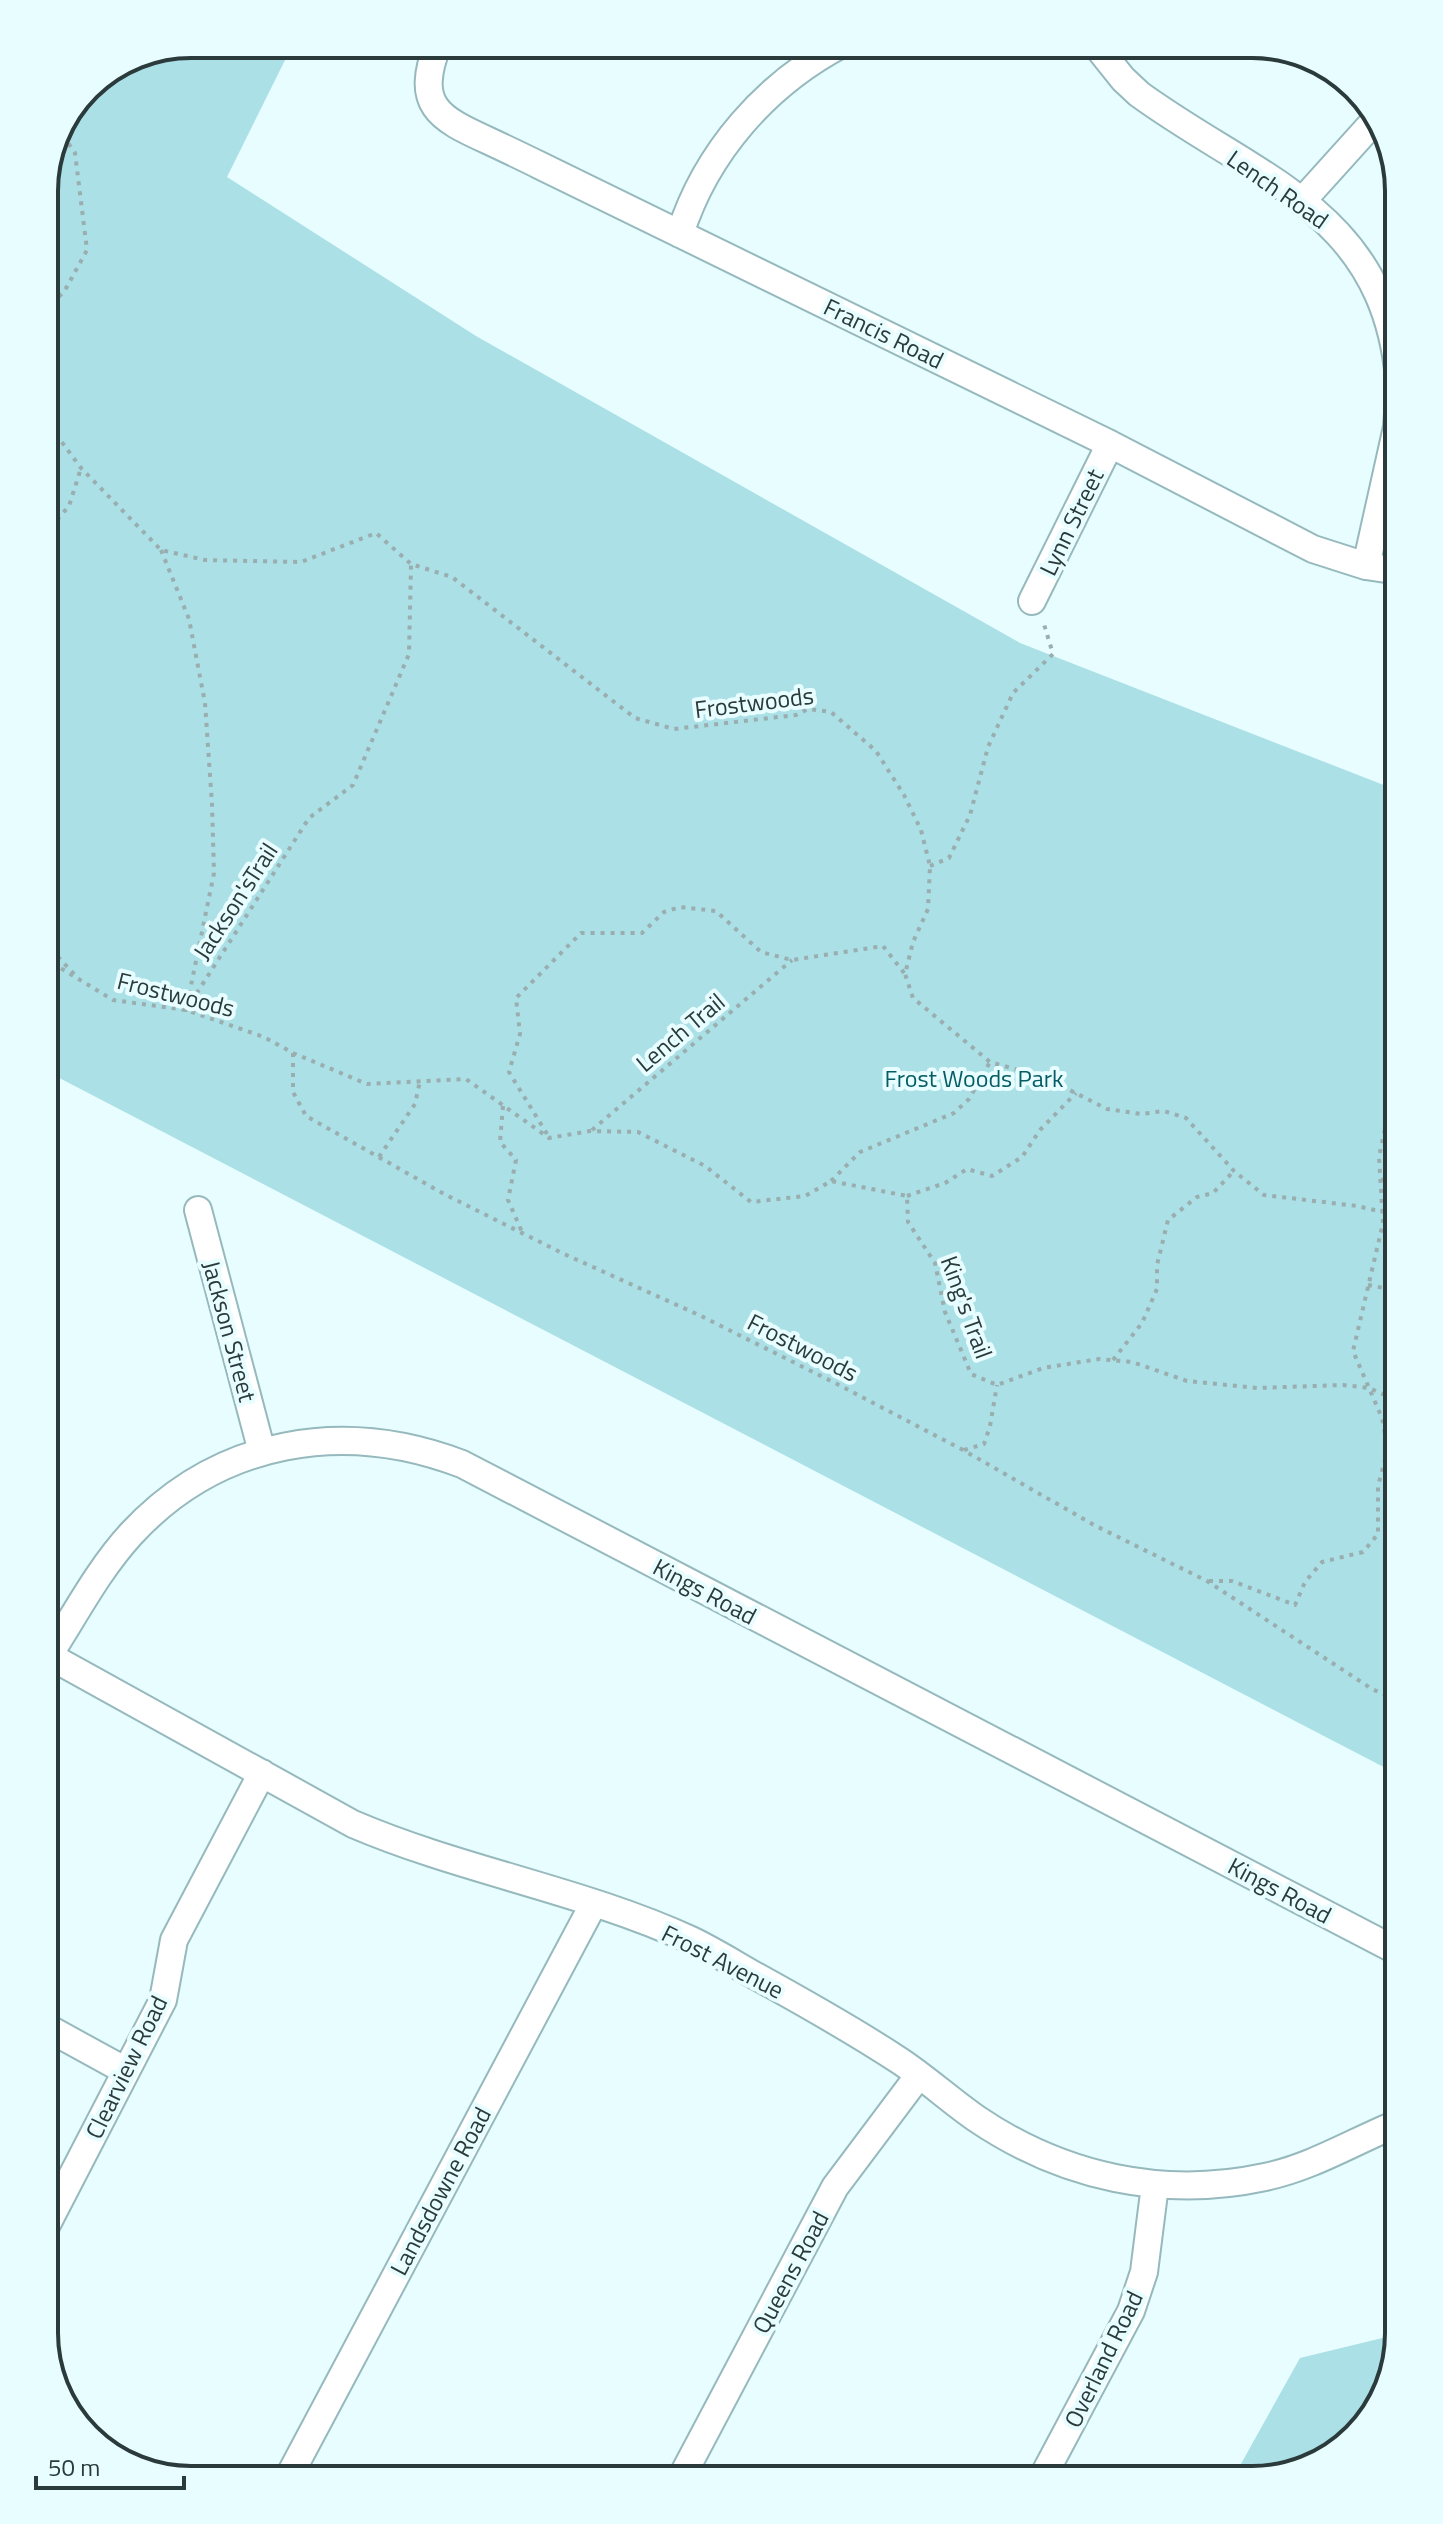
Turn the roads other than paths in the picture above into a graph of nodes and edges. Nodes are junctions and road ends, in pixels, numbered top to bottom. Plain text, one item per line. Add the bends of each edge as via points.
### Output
1 (434, 58) edge
2 (819, 58) edge
3 (1105, 58) edge
4 (1369, 127) edge
5 (1303, 200) junction
6 (680, 234) junction
7 (1385, 313) edge
8 (1110, 444) junction
9 (1385, 481) edge
10 (1366, 566) junction
11 (1385, 569) edge
12 (1032, 601) road end
13 (198, 1210) dead end
14 (262, 1452) junction
15 (58, 1637) edge
16 (58, 1661) edge
17 (262, 1773) junction
18 (594, 1903) junction
19 (1385, 1945) edge
20 (58, 2034) edge
21 (126, 2071) junction
22 (919, 2075) junction
23 (1385, 2129) edge
24 (1155, 2185) junction
25 (58, 2203) edge
26 (294, 2466) edge
27 (687, 2466) edge
28 (1048, 2466) edge

1 - 6 street, Francis Road via 429,80 432,100 443,118
2 - 6 street via 745,119 704,176
3 - 5 street, Lench Road via 1139,94
4 - 5 street
5 - 7 street, Lench Road via 1349,245 1376,287
6 - 8 street, Francis Road
8 - 10 street, Francis Road via 1313,549
8 - 12 street, Lynn Street
9 - 10 street
10 - 11 street, Francis Road
13 - 14 street, Jackson Street
14 - 15 street, Kings Road via 200,1478 151,1514 130,1535
14 - 19 street, Kings Road via 314,1441 375,1441 462,1464
16 - 17 street, Frost Avenue
17 - 18 street, Frost Avenue via 353,1824 403,1845
17 - 21 street, Clearview Road via 174,1940 163,2000
18 - 22 street, Frost Avenue via 691,1940
18 - 26 street, Landsdowne Road
20 - 21 street
21 - 25 street, Clearview Road
22 - 24 street, Frost Avenue via 976,2118 1049,2159 1108,2178
22 - 27 street, Queens Road via 835,2187
23 - 24 street, Frost Avenue via 1268,2177
24 - 28 street, Overland Road via 1144,2272 1131,2311

